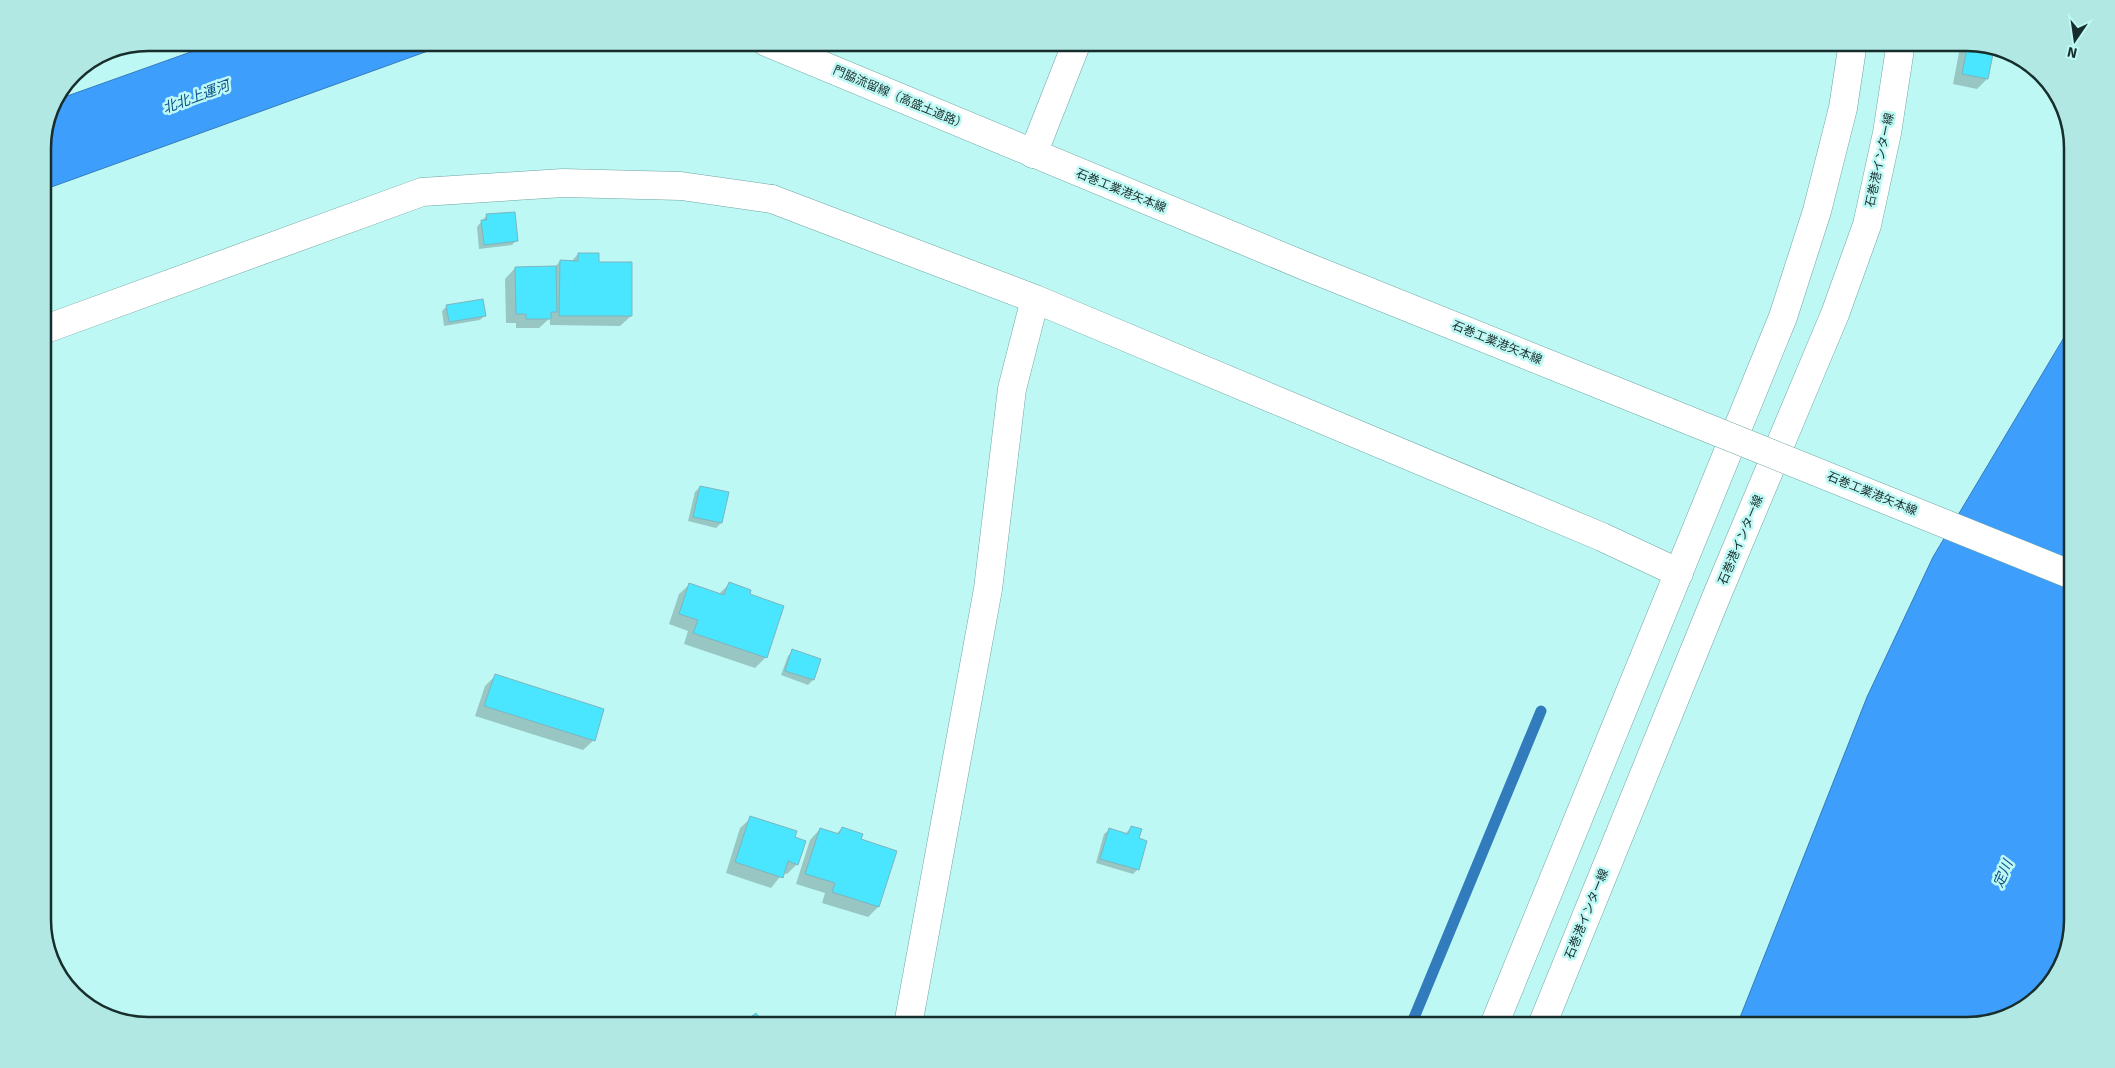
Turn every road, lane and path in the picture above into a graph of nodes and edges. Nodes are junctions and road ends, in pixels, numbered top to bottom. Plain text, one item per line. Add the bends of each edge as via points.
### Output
1 (787, 51) edge
2 (1073, 51) edge
3 (1852, 51) edge
4 (1900, 51) edge
5 (1033, 154) junction
6 (1035, 299) junction
7 (51, 327) edge
8 (2064, 572) edge
9 (1679, 573) junction
10 (910, 1017) edge
11 (1498, 1017) edge
12 (1546, 1017) edge

1 - 5 main road, 門脇流留線（高盛土道路）
2 - 5 main road
3 - 9 main road via 1843,108 1818,211 1783,318
4 - 12 main road, 石巻港インター線 via 1887,134 1867,224 1836,314
5 - 8 main road, 石巻工業港矢本線, bridge
6 - 7 main road via 772,199 681,186 563,183 422,192
6 - 9 main road via 1602,537
6 - 10 main road via 1012,389 988,589
9 - 11 main road

